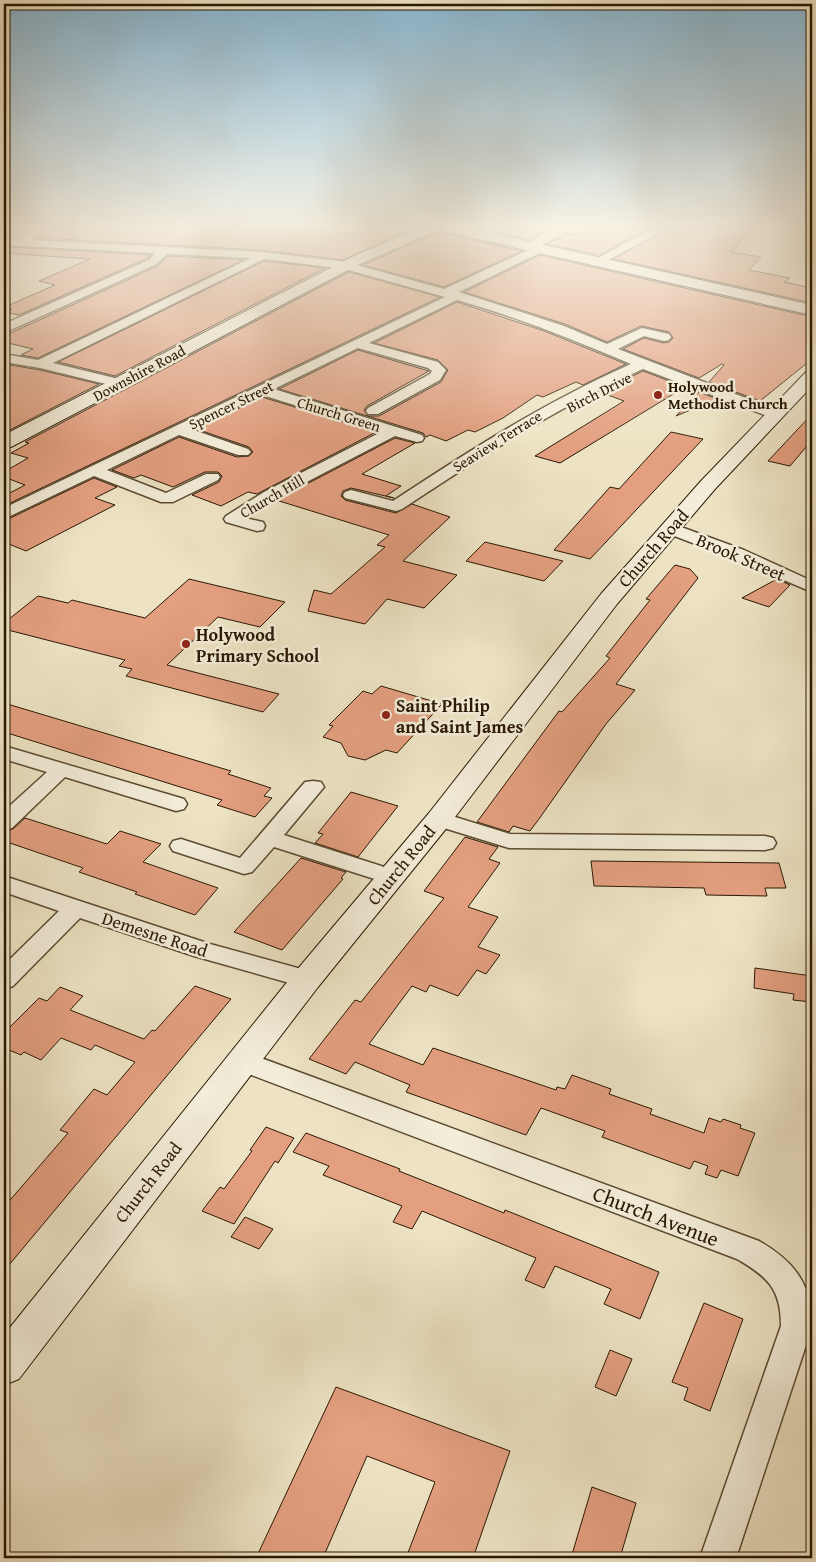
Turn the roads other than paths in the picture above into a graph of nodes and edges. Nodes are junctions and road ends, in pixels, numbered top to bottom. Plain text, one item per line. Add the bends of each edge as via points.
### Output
1 (71, 299) edge
2 (175, 299) edge
3 (282, 299) edge
4 (444, 299) edge
5 (468, 299) edge
6 (762, 299) edge
7 (812, 310) edge
8 (4, 329) edge
9 (664, 337) dead end
10 (357, 344) junction
11 (608, 349) junction
12 (4, 358) edge
13 (40, 364) junction
14 (647, 365) junction
15 (812, 376) edge
16 (118, 384) junction
17 (261, 390) junction
18 (373, 411) dead end
19 (775, 414) junction
20 (178, 430) junction
21 (393, 431) junction
22 (418, 438) dead end
23 (4, 443) edge
24 (243, 452) dead end
25 (336, 461) junction
26 (356, 468) dead end
27 (94, 470) junction
28 (212, 476) dead end
29 (351, 495) dead end
30 (423, 500) dead end
31 (4, 514) edge
32 (257, 526) dead end
33 (670, 528) junction
34 (812, 588) edge
35 (4, 752) edge
36 (62, 770) junction
37 (313, 787) dead end
38 (176, 804) dead end
39 (439, 819) junction
40 (4, 823) edge
41 (269, 838) junction
42 (765, 843) dead end
43 (181, 846) dead end
44 (392, 877) junction
45 (4, 884) edge
46 (75, 909) junction
47 (307, 979) junction
48 (4, 980) edge
49 (242, 1061) junction
50 (4, 1366) edge
51 (718, 1558) edge

1 - 8 street
2 - 13 street
3 - 16 street, Downshire Road
4 - 10 street, Spencer Street
5 - 11 street
6 - 7 street
9 - 11 street via 642,332
10 - 17 street, Spencer Street
10 - 18 street, Church Green via 439,370 435,377
11 - 14 street
12 - 13 street
13 - 16 street
14 - 19 street
14 - 29 street, Seaview Terrace via 605,379 558,404 396,506
14 - 30 street, Birch Drive via 534,427
15 - 19 street, Church Road
16 - 23 street, Downshire Road
17 - 20 street, Spencer Street
17 - 21 street, Church Green
19 - 33 street, Church Road
20 - 24 street
20 - 27 street, Spencer Street
21 - 22 street, Church Green
21 - 25 street, Church Hill
25 - 26 street
25 - 32 street, Church Hill via 232,519
27 - 28 street via 166,499
27 - 31 street, Spencer Street
33 - 34 street, Brook Street via 738,554
33 - 39 street, Church Road via 557,664
35 - 36 street
36 - 38 street
36 - 40 street
37 - 41 street
39 - 42 street via 509,842
39 - 44 street, Church Road
41 - 43 street via 244,867
41 - 44 street
44 - 47 street, Church Road
45 - 46 street, Demesne Road
46 - 47 street, Demesne Road
46 - 48 street
47 - 49 street, Church Road
49 - 50 street, Church Road
49 - 51 street, Church Avenue via 748,1250 775,1267 794,1294 797,1326

